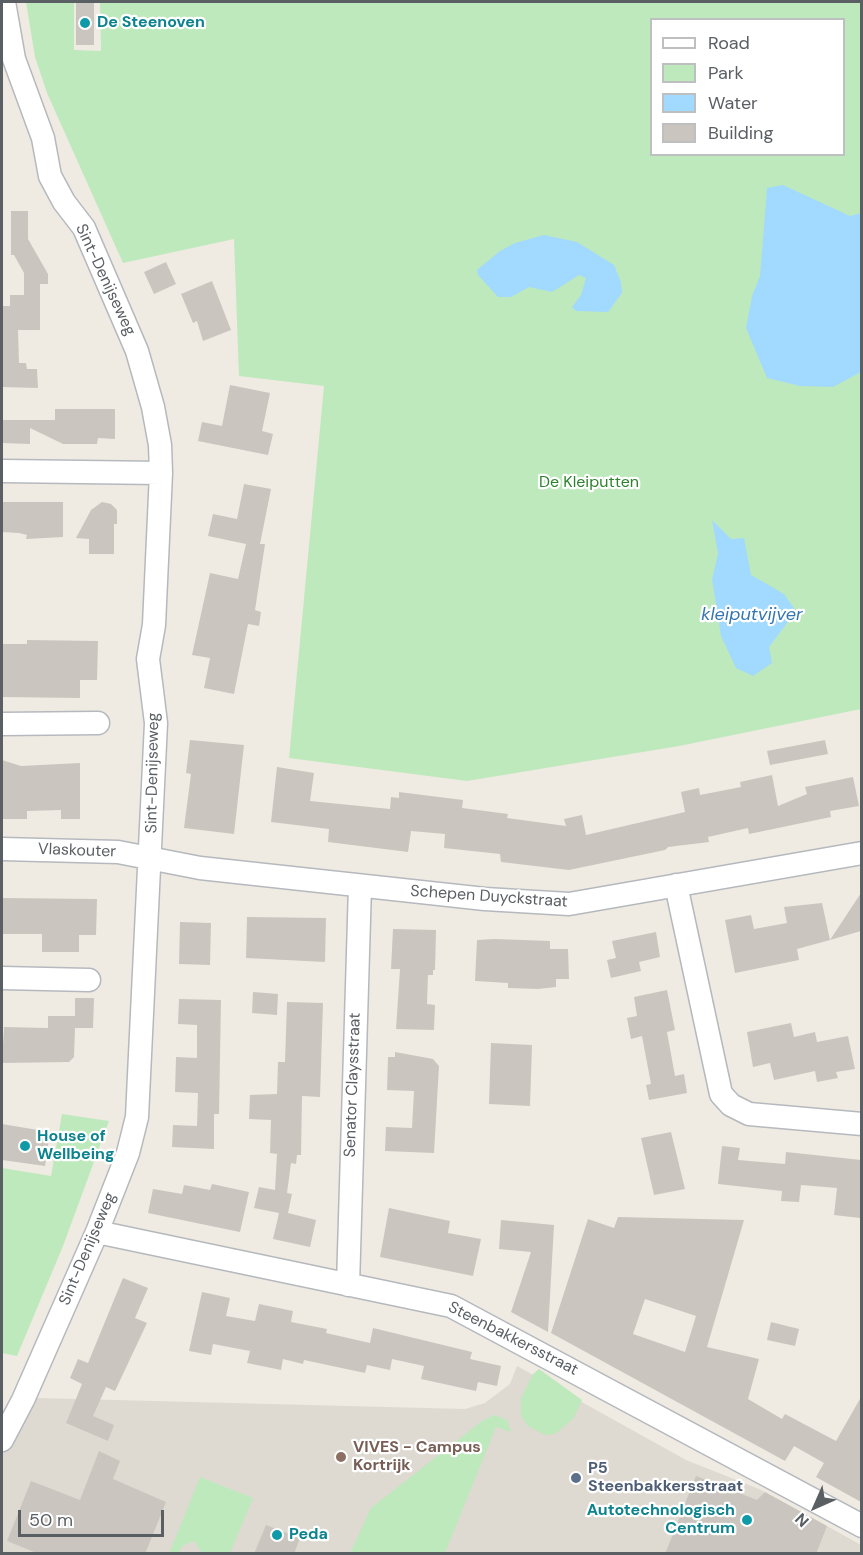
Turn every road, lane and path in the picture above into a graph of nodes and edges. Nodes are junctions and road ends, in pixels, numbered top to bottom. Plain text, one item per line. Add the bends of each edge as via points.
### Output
1 (4, 2) edge
2 (8, 61) edge
3 (2, 471) edge
4 (161, 473) junction
5 (98, 723) dead end
6 (2, 724) edge
7 (2, 849) edge
8 (861, 853) edge
9 (151, 858) junction
10 (676, 885) junction
11 (360, 886) junction
12 (2, 978) edge
13 (89, 980) dead end
14 (861, 1124) edge
15 (97, 1232) junction
16 (348, 1285) junction
17 (2, 1440) edge
18 (861, 1526) edge

1 - 2 street, Sint-Denijseweg
2 - 4 street, Sint-Denijseweg via 43,138 50,176 84,228 137,351 153,407
3 - 4 street
4 - 9 street, Sint-Denijseweg via 154,625 148,659 156,723
5 - 6 street
7 - 9 street, Vlaskouter via 118,852
8 - 10 street, Schepen Duyckstraat
9 - 11 street, Schepen Duyckstraat via 200,868
9 - 15 street, Sint-Denijseweg via 137,1117 128,1153
10 - 11 street, Schepen Duyckstraat via 569,904
10 - 14 street via 721,1094 731,1105 749,1114
11 - 16 street, Senator Claysstraat
12 - 13 street
15 - 16 street, Steenbakkersstraat
15 - 17 street, Sint-Denijseweg
16 - 18 street, Steenbakkersstraat via 436,1302 468,1313

